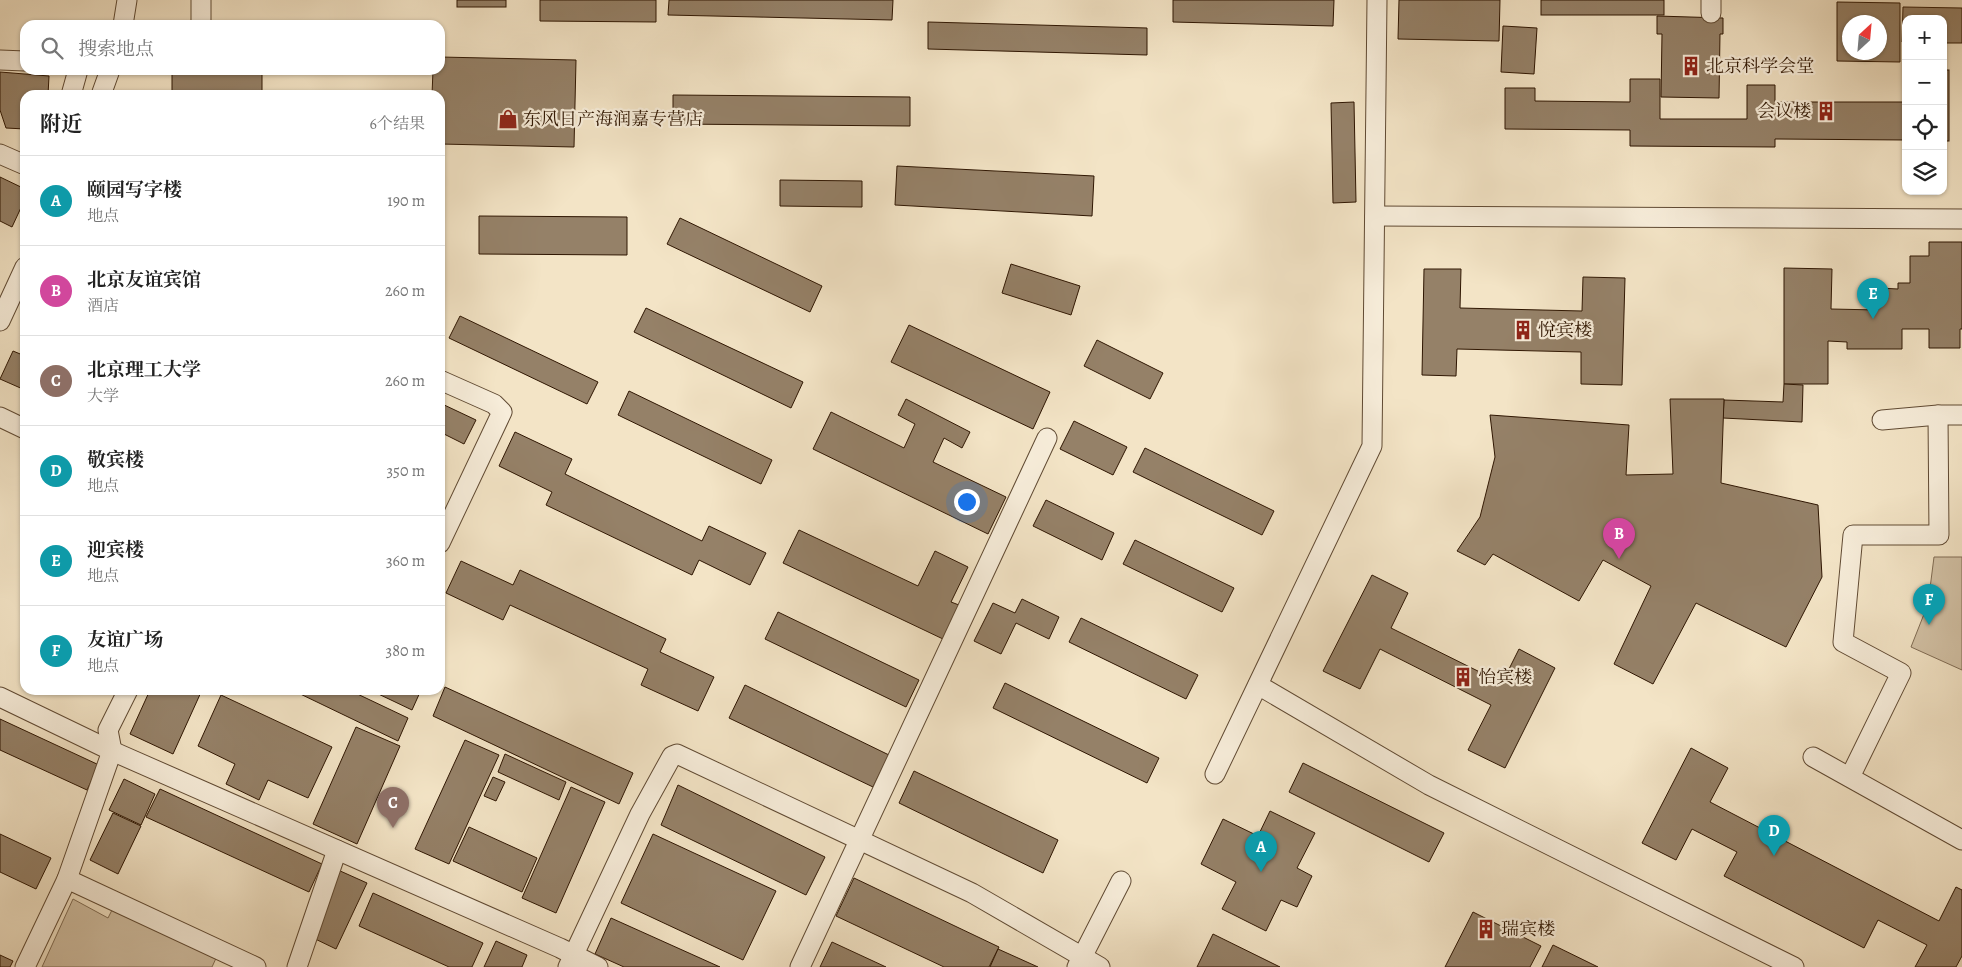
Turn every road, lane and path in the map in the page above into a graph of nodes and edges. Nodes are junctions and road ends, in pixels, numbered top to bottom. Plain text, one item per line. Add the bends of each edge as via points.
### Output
1 (127, 0) edge
2 (201, 0) edge
3 (1377, 0) edge
4 (123, 20) edge
5 (201, 20) edge
6 (0, 60) edge
7 (20, 61) edge
8 (77, 75) edge
9 (108, 75) edge
10 (72, 90) edge
11 (103, 90) edge
12 (0, 154) edge
13 (20, 163) edge
14 (1375, 216) junction
15 (1962, 219) edge
16 (20, 278) edge
17 (0, 321) edge
18 (445, 382) edge
19 (1938, 415) junction
20 (1962, 415) edge
21 (0, 416) edge
22 (1882, 420) dead end
23 (20, 426) edge
24 (1047, 438) dead end
25 (445, 532) edge
26 (1258, 686) junction
27 (126, 695) edge
28 (0, 697) edge
29 (112, 752) junction
30 (1813, 757) dead end
31 (1215, 774) dead end
32 (1850, 777) junction
33 (858, 840) junction
34 (1962, 840) edge
35 (337, 850) junction
36 (67, 879) junction
37 (1120, 881) dead end
38 (570, 961) edge
39 (1080, 962) edge
40 (25, 967) edge
41 (256, 967) edge
42 (297, 967) edge
43 (598, 967) edge
44 (800, 967) edge
45 (1100, 967) edge
46 (1794, 967) edge

1 - 4 street
2 - 5 street
3 - 14 street
6 - 7 street
8 - 10 street
9 - 11 street
12 - 13 street
14 - 15 street
14 - 26 street via 1372,446
16 - 17 street
18 - 25 street via 494,404 502,412
19 - 20 street
19 - 22 street
19 - 32 street via 1939,536 1853,535 1843,642 1901,673
21 - 23 street
24 - 33 street
26 - 31 street
26 - 46 street via 1429,785
27 - 29 street via 108,730
28 - 29 street
29 - 35 street
29 - 36 street
30 - 32 street
32 - 34 street
33 - 38 street via 677,754 672,756 640,814
33 - 39 street via 972,893
33 - 44 street
35 - 38 street
35 - 42 street
36 - 40 street
36 - 41 street
37 - 39 street
38 - 43 street
39 - 45 street

